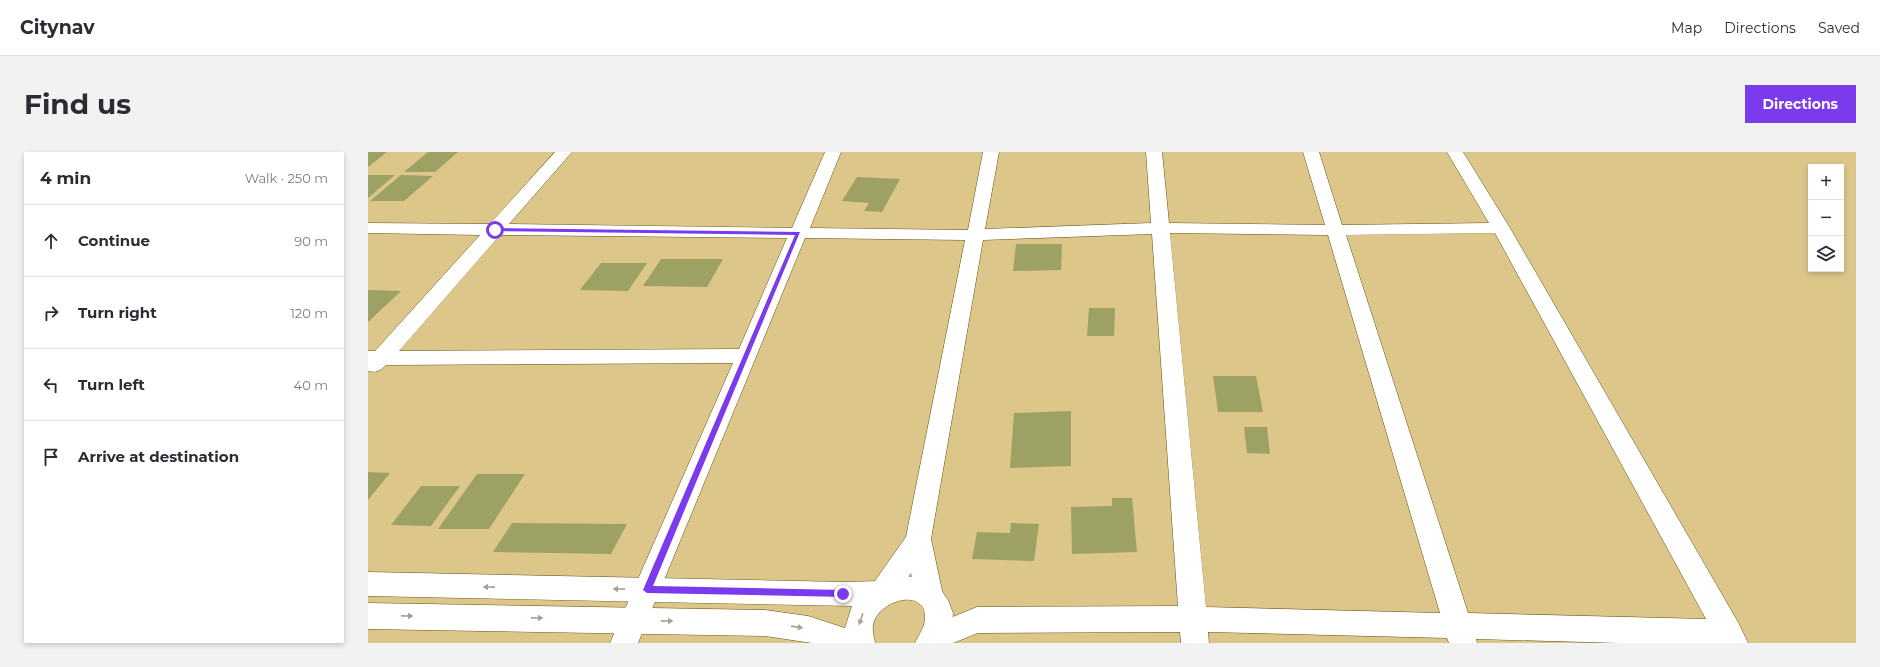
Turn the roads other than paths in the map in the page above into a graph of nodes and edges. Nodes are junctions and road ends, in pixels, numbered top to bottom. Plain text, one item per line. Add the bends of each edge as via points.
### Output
1 (564, 152) edge
2 (833, 152) edge
3 (991, 152) edge
4 (1154, 152) edge
5 (1311, 152) edge
6 (1455, 152) edge
7 (368, 228) edge
8 (1160, 228) junction
9 (1501, 228) junction
10 (495, 230) junction
11 (1335, 230) junction
12 (798, 234) junction
13 (975, 235) junction
14 (746, 356) junction
15 (372, 362) edge
16 (918, 539) junction
17 (368, 584) edge
18 (647, 590) junction
19 (882, 593) junction
20 (932, 599) junction
21 (368, 616) edge
22 (977, 620) junction
23 (628, 631) edge
24 (1194, 631) edge
25 (1460, 634) edge
26 (1732, 638) edge
27 (931, 640) edge
28 (852, 643) edge
29 (861, 643) edge

1 - 10 street
2 - 12 street
3 - 13 street
4 - 8 street
5 - 11 street
6 - 9 street
7 - 10 street
8 - 11 street
8 - 13 street
8 - 24 street
9 - 11 street
9 - 26 street
10 - 12 street
10 - 15 street
11 - 25 street
12 - 13 street
12 - 14 street
13 - 16 street
14 - 15 street
14 - 18 street
16 - 19 street
16 - 20 street
18 -> 17 street
18 - 19 street
18 - 23 street
19 - 20 street via 907,587 919,589
19 -> 29 street via 872,601 861,617 858,635
20 - 22 street
20 - 27 street via 940,613
21 -> 23 street
22 - 24 street
22 - 27 street
23 -> 28 street via 766,623 808,629
24 - 25 street
25 - 26 street

